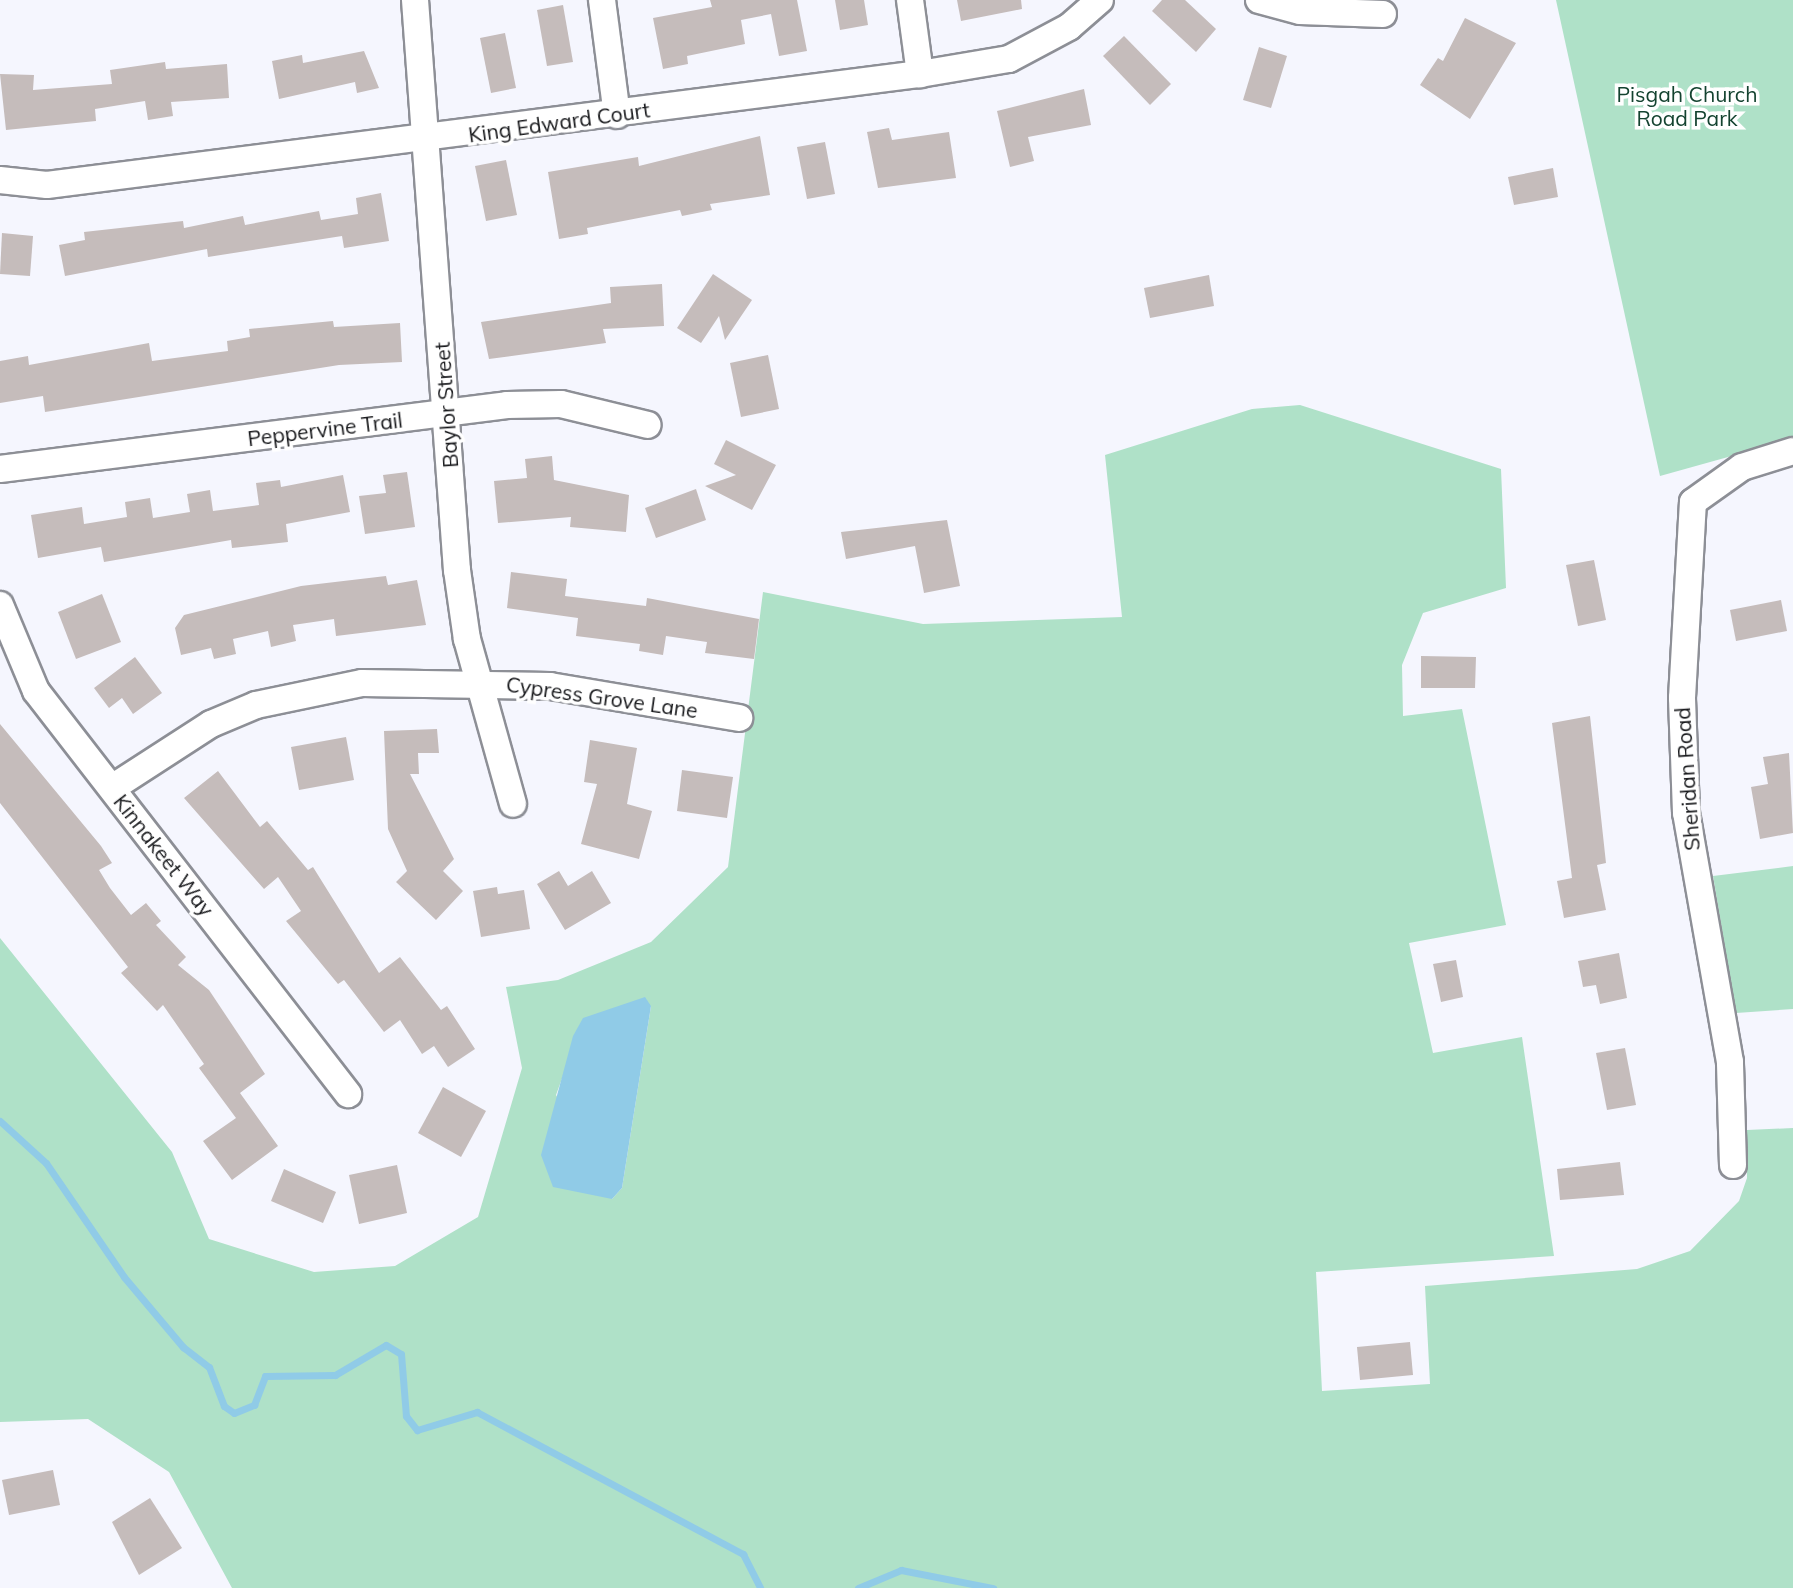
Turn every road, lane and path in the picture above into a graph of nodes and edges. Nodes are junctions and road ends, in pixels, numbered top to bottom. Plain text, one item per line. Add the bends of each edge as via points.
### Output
1 (415, 0) edge
2 (602, 0) edge
3 (910, 0) edge
4 (1100, 0) edge
5 (1259, 0) edge
6 (1383, 14) dead end
7 (920, 75) junction
8 (617, 115) junction
9 (424, 141) junction
10 (0, 180) edge
11 (447, 414) junction
12 (648, 425) dead end
13 (1793, 451) edge
14 (0, 469) edge
15 (0, 605) edge
16 (479, 681) junction
17 (739, 718) dead end
18 (112, 788) junction
19 (513, 804) dead end
20 (348, 1094) dead end
21 (1734, 1165) dead end

1 - 9 street, Baylor Street
2 - 8 street
3 - 7 street
4 - 7 street, King Edward Court via 1069,27 1009,59
5 - 6 street via 1300,11
7 - 8 street, King Edward Court
8 - 9 street, King Edward Court
9 - 10 street, King Edward Court via 47,185
9 - 11 street, Baylor Street
11 - 12 street, Peppervine Trail via 561,404
11 - 14 street, Peppervine Trail
11 - 16 street, Baylor Street via 457,570
13 - 21 street, Sheridan Road via 1742,467 1693,502 1682,698 1686,813 1730,1062
15 - 18 street, Kinnakeet Way via 36,691
16 - 17 street, Cypress Grove Lane via 550,685
16 - 18 street, Cypress Grove Lane via 300,691 211,724
16 - 19 street, Baylor Street
18 - 20 street, Kinnakeet Way

